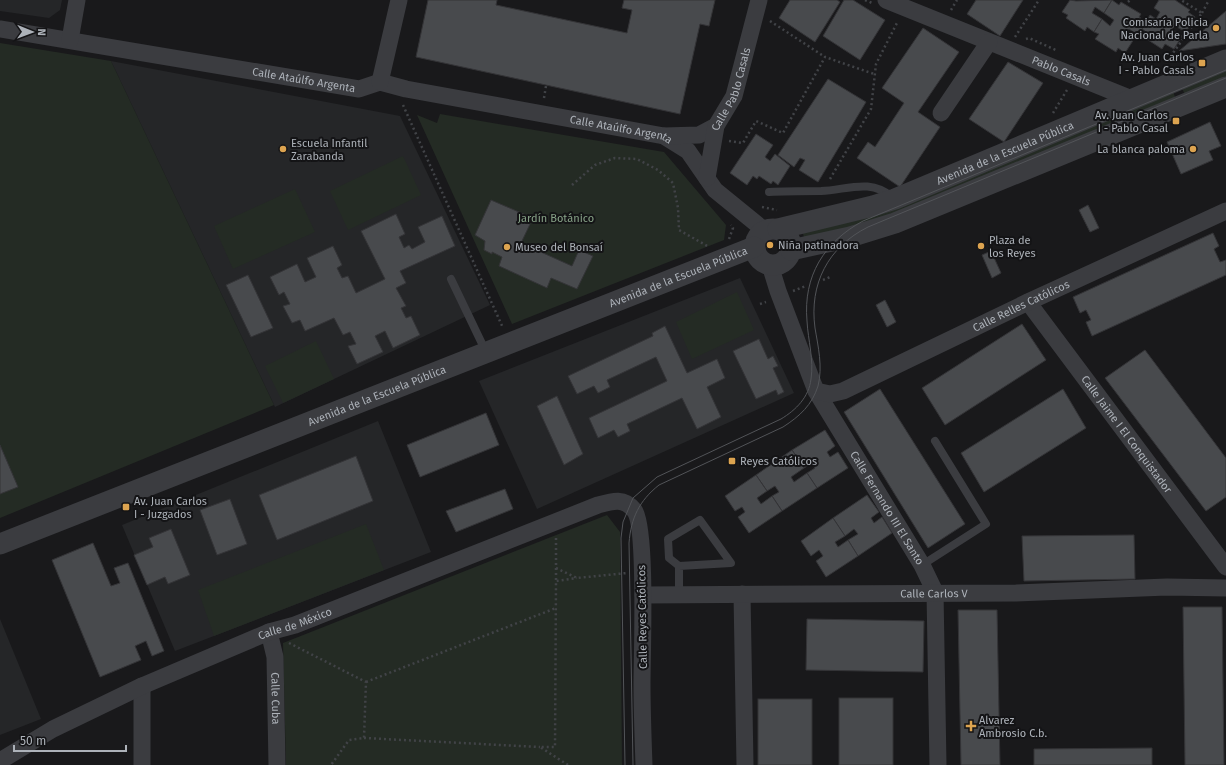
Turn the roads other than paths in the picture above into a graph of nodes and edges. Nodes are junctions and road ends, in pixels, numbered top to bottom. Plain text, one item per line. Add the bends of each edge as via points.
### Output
1 (77, 0) edge
2 (399, 0) edge
3 (759, 0) edge
4 (886, 0) edge
5 (0, 29) edge
6 (70, 40) junction
7 (989, 42) junction
8 (1226, 60) edge
9 (380, 82) junction
10 (1225, 88) edge
11 (1134, 100) junction
12 (941, 113) dead end
13 (716, 126) junction
14 (664, 136) junction
15 (707, 178) junction
16 (769, 192) dead end
17 (895, 199) junction
18 (1226, 211) edge
19 (770, 229) junction
20 (791, 250) junction
21 (770, 265) junction
22 (451, 279) dead end
23 (1028, 302) junction
24 (482, 344) junction
25 (816, 390) junction
26 (935, 440) dead end
27 (598, 505) joint
28 (0, 544) edge
29 (679, 566) junction
30 (922, 566) junction
31 (1226, 567) edge
32 (1226, 588) edge
33 (935, 592) junction
34 (679, 594) junction
35 (742, 594) junction
36 (642, 595) junction
37 (269, 632) junction
38 (142, 686) junction
39 (9, 760) edge
40 (142, 765) edge
41 (277, 765) edge
42 (644, 765) edge
43 (745, 765) edge
44 (938, 765) edge

1 - 6 street
2 - 9 street
3 - 13 street, Calle Pablo Casals via 734,96
4 - 7 street, Pablo Casals
5 - 6 street, Calle Ataúlfo Argenta
6 - 9 street, Calle Ataúlfo Argenta via 360,89
7 - 11 street, Pablo Casals via 1009,47
7 - 12 street
8 - 11 street, Avenida de la Escuela Pública
9 - 14 street, Calle Ataúlfo Argenta via 405,97
10 - 20 street, Avenida de la Escuela Pública via 895,223 850,237
11 - 17 street, Avenida de la Escuela Pública
13 - 14 street via 699,135
13 - 15 street, Calle Pablo Casals
14 - 15 street, Calle Ataúlfo Argenta via 688,152
15 - 19 street via 715,190
16 - 17 lane via 824,191 858,185 884,190
17 - 19 street, Avenida de la Escuela Pública
18 - 23 street, Calle Relles Católicos
19 - 20 street via 788,237
19 - 21 street via 759,259
19 - 24 street, Avenida de la Escuela Pública
20 - 21 street via 780,264
21 - 25 street, Calle Fernando III El Santo
22 - 24 lane
23 - 25 street, Calle Relles Católicos via 843,391 830,394
23 - 31 street, Calle Jaime I El Conquistador
24 - 28 street, Avenida de la Escuela Pública
25 - 30 street, Calle Fernando III El Santo
26 - 30 lane via 986,524
27 - 36 street, Calle Reyes Católicos via 615,500 622,501 635,511 639,523
27 - 37 street, Calle de México
29 - 29 lane via 669,558 668,539 700,520 731,563
29 - 34 lane
30 - 33 street, Calle Fernando III El Santo
32 - 33 street, Calle Carlos V via 1167,587 1016,593
33 - 35 street, Calle Carlos V
33 - 44 street, Calle Fernando III El Santo
34 - 35 street, Calle Carlos V
34 - 36 street, Calle Carlos V
35 - 43 street
36 - 42 street, Calle Reyes Católicos
37 - 38 street, Calle de México
37 - 41 street, Calle Cuba via 275,657
38 - 39 street, Calle de México via 53,730
38 - 40 street

